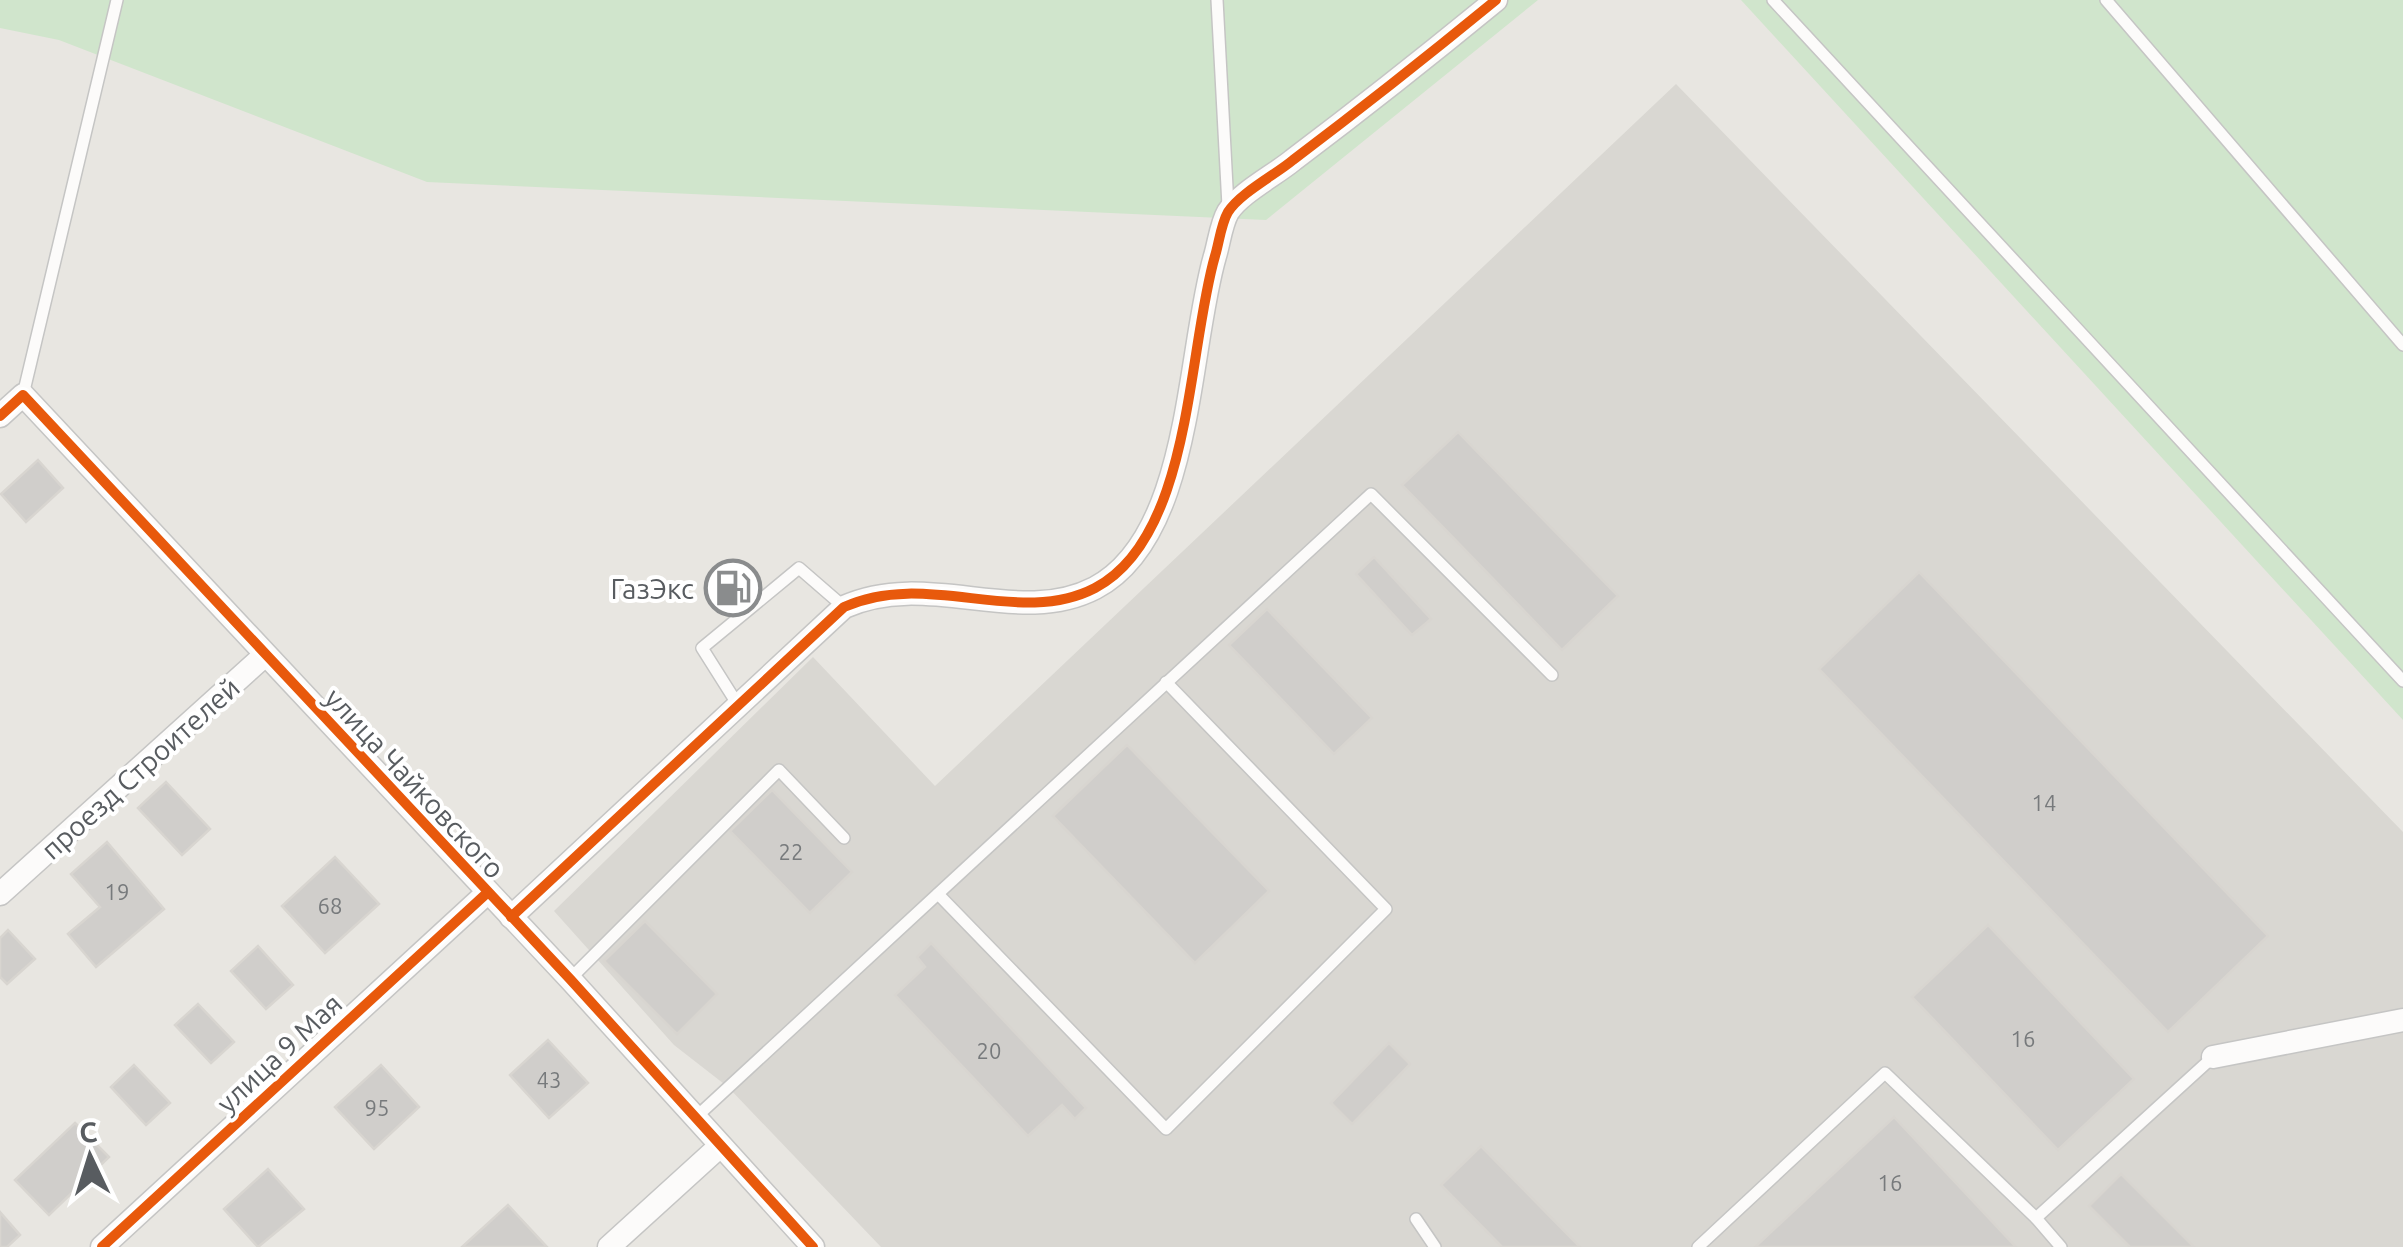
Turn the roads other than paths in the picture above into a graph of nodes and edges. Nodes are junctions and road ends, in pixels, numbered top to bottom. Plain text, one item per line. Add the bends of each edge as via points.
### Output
1 (117, 0) edge
2 (1217, 0) edge
3 (1496, 0) edge
4 (1772, 0) edge
5 (2106, 0) edge
6 (1228, 211) junction
7 (2403, 345) edge
8 (23, 395) junction
9 (0, 416) edge
10 (844, 607) junction
11 (265, 655) junction
12 (1552, 675) dead end
13 (2403, 681) edge
14 (1166, 682) junction
15 (738, 705) junction
16 (844, 838) dead end
17 (5, 880) edge
18 (487, 893) junction
19 (938, 894) junction
20 (511, 917) junction
21 (570, 979) junction
22 (2403, 1020) edge
23 (2213, 1057) joint
24 (694, 1119) junction
25 (719, 1147) junction
26 (2036, 1218) junction
27 (1416, 1219) dead end
28 (102, 1247) edge
29 (609, 1247) edge
30 (813, 1247) edge
31 (1435, 1247) edge
32 (1698, 1247) edge
33 (2061, 1247) edge

1 - 8 lane
2 - 6 lane
3 - 6 street
4 - 13 lane
5 - 7 lane
6 - 10 street via 1200,306 1176,470 1142,547 1124,570 1052,604 902,590
8 - 9 street
8 - 11 street, улица Чайковского
10 - 15 street
10 - 15 lane via 799,568 702,648
11 - 17 street, проезд Строителей
11 - 18 street, улица Чайковского
12 - 14 lane via 1371,494
14 - 19 lane
14 - 19 lane via 1386,909 1166,1129
15 - 20 street
16 - 21 lane via 780,770
18 - 20 street, улица Чайковского
18 - 28 street, улица 9 Мая
19 - 24 lane
20 - 21 street, улица Чайковского
21 - 24 street, улица Чайковского
22 - 23 street
23 - 26 lane
24 - 25 street, улица Чайковского
25 - 29 street
25 - 30 street, улица Чайковского
26 - 32 lane via 1885,1073
26 - 33 lane
27 - 31 lane

